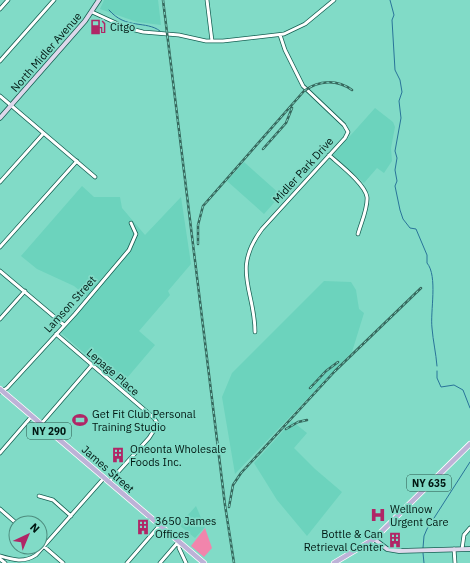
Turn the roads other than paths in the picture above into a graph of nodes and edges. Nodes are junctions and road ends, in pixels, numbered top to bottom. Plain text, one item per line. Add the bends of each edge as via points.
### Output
1 (8, 0) edge
2 (54, 0) edge
3 (99, 0) edge
4 (207, 0) edge
5 (334, 0) edge
6 (0, 9) edge
7 (92, 12) junction
8 (280, 35) junction
9 (212, 41) junction
10 (0, 61) edge
11 (0, 96) edge
12 (11, 106) junction
13 (0, 118) edge
14 (44, 134) junction
15 (329, 155) junction
16 (76, 161) junction
17 (95, 177) dead end
18 (0, 182) edge
19 (131, 223) dead end
20 (358, 234) dead end
21 (0, 247) edge
22 (0, 270) edge
23 (25, 291) junction
24 (0, 319) edge
25 (64, 325) junction
26 (255, 332) dead end
27 (56, 334) junction
28 (92, 365) junction
29 (1, 391) edge
30 (32, 416) junction
31 (41, 424) junction
32 (470, 444) edge
33 (0, 453) edge
34 (104, 478) junction
35 (109, 482) junction
36 (39, 496) dead end
37 (0, 509) edge
38 (8, 516) edge
39 (71, 516) junction
40 (160, 525) junction
41 (470, 528) edge
42 (374, 539) junction
43 (179, 541) junction
44 (48, 543) edge
45 (470, 548) edge
46 (454, 549) junction
47 (462, 549) junction
48 (48, 550) edge
49 (35, 555) edge
50 (0, 557) edge
51 (12, 562) edge
52 (5, 563) edge
53 (63, 563) edge
54 (127, 563) edge
55 (160, 563) edge
56 (186, 563) edge
57 (204, 563) edge
58 (334, 563) edge
59 (455, 563) edge

1 - 6 street
2 - 10 street
3 - 7 main road
4 - 9 street
5 - 8 street, North Midler Avenue via 305,24
7 - 9 street, North Midler Avenue via 127,28
7 - 12 main road, North Midler Avenue
8 - 9 street, North Midler Avenue
8 - 15 street, Midler Park Drive via 303,86 348,130 347,136
11 - 12 street
12 - 13 main road, North Midler Avenue
12 - 14 street
14 - 16 street
14 - 18 street
15 - 20 street via 365,190 366,205
15 - 26 street, Midler Park Drive via 262,229 249,250 245,274 255,318
16 - 17 street
16 - 21 street
19 - 25 street, Lamson Street via 136,234 132,245
22 - 23 street
23 - 24 street
23 - 25 street
25 - 27 street, Lamson Street
27 - 28 street, Lepage Place
27 - 29 street, Lamson Street via 7,388
28 - 31 street
28 - 35 street, Lepage Place via 158,424 149,438
29 - 30 main road, James Street / NY 290
30 - 31 main road, James Street / NY 290
30 - 33 street
31 - 34 main road, James Street / NY 290
32 - 42 main road, NY 635
34 - 35 main road, James Street / NY 290
34 - 39 street
35 - 40 main road, James Street / NY 290
36 - 39 street via 53,500
37 - 38 street
39 - 44 street
40 - 43 main road, James Street / NY 290
40 - 54 street
41 - 47 street via 464,535
42 - 46 main road via 381,546 394,550
42 - 58 main road, NY 635
43 - 55 street
43 - 56 street
43 - 57 main road, James Street / NY 290
45 - 47 main road
46 - 47 main road
46 - 59 street
48 - 53 street
49 - 51 street via 30,559
50 - 51 street
50 - 52 street

